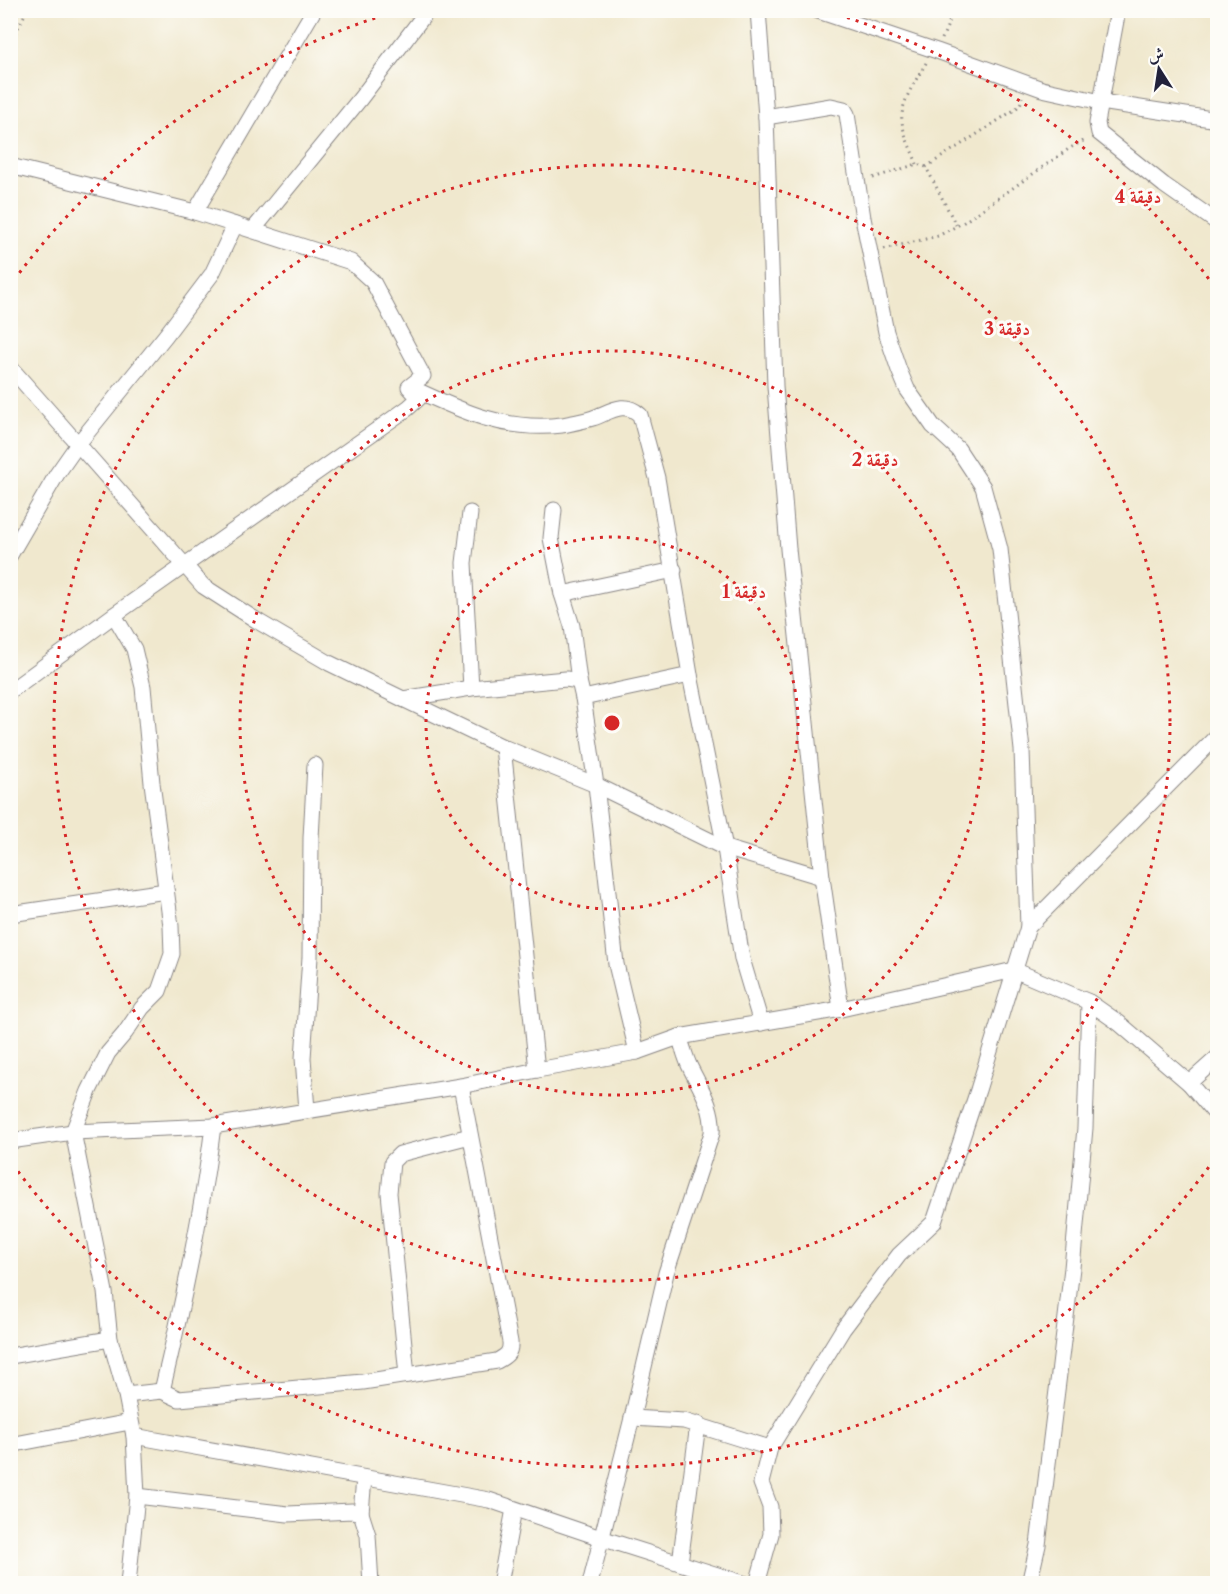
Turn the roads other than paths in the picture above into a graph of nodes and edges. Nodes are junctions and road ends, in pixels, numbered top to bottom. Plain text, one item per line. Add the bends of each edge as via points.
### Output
1 (314, 10) edge
2 (428, 10) edge
3 (758, 10) edge
4 (815, 10) edge
5 (1118, 10) edge
6 (1101, 102) junction
7 (766, 117) junction
8 (1218, 120) edge
9 (10, 166) edge
10 (195, 212) junction
11 (1218, 223) edge
12 (235, 225) junction
13 (253, 231) junction
14 (10, 367) edge
15 (409, 387) junction
16 (78, 444) junction
17 (554, 510) dead end
18 (470, 513) dead end
19 (10, 555) edge
20 (186, 565) junction
21 (674, 570) junction
22 (562, 594) junction
23 (114, 615) junction
24 (690, 675) junction
25 (579, 681) junction
26 (471, 688) junction
27 (10, 691) edge
28 (584, 698) junction
29 (404, 699) junction
30 (1218, 735) edge
31 (503, 747) junction
32 (315, 765) dead end
33 (596, 785) junction
34 (725, 849) junction
35 (822, 877) junction
36 (166, 891) junction
37 (10, 914) edge
38 (1028, 927) junction
39 (1014, 970) junction
40 (1089, 1002) junction
41 (841, 1009) junction
42 (761, 1023) junction
43 (679, 1038) junction
44 (637, 1052) junction
45 (1218, 1057) edge
46 (537, 1070) junction
47 (1189, 1083) junction
48 (460, 1086) junction
49 (307, 1110) junction
50 (1218, 1117) edge
51 (213, 1126) junction
52 (73, 1132) junction
53 (470, 1136) junction
54 (10, 1142) edge
55 (110, 1340) junction
56 (10, 1356) edge
57 (407, 1375) junction
58 (162, 1391) junction
59 (126, 1395) junction
60 (632, 1418) junction
61 (698, 1424) junction
62 (132, 1429) junction
63 (10, 1445) edge
64 (770, 1448) junction
65 (364, 1478) junction
66 (137, 1496) junction
67 (514, 1509) junction
68 (361, 1513) junction
69 (601, 1538) junction
70 (680, 1563) junction
71 (706, 1577) edge
72 (128, 1584) edge
73 (371, 1584) edge
74 (500, 1584) edge
75 (590, 1584) edge
76 (746, 1584) edge
77 (757, 1584) edge
78 (1029, 1584) edge

1 - 10 street
2 - 13 street
3 - 7 street
4 - 6 street via 1042,89
5 - 6 street
6 - 8 street
6 - 11 street via 1099,133
7 - 35 street via 775,386
7 - 38 street via 831,106 844,109 847,114 886,332 908,389 983,487 993,516 1022,750
9 - 10 street
10 - 12 street
12 - 13 street
12 - 16 street via 212,274
13 - 15 street via 345,260 363,271 373,282 423,376
14 - 16 street
15 - 20 street via 419,398 408,408
15 - 21 street via 491,420 534,428 592,418 616,408 634,410 639,415 657,478
16 - 19 street
16 - 20 street
17 - 22 street via 551,538
18 - 26 street via 464,563
20 - 23 street
20 - 29 street via 203,586 259,622 329,663
21 - 22 street
21 - 24 street
22 - 25 street via 572,626
23 - 27 street
23 - 36 street via 140,665
24 - 28 street
24 - 34 street
25 - 26 street
25 - 28 street
26 - 29 street
28 - 33 street
29 - 31 street
30 - 38 street
31 - 33 street
31 - 46 street
32 - 49 street via 303,1058
33 - 34 street
33 - 44 street via 616,964
34 - 35 street
34 - 42 street via 742,959
35 - 41 street
36 - 37 street
36 - 52 street via 172,954 168,970 159,992 108,1053
38 - 39 street
39 - 40 street
39 - 41 street
39 - 64 street via 934,1222 899,1255 843,1329
40 - 47 street
40 - 78 street via 1085,1128 1072,1268 1038,1545
41 - 42 street
42 - 43 street
43 - 44 street
43 - 60 street via 709,1106 712,1133 666,1273
44 - 46 street
45 - 47 street
46 - 48 street
47 - 50 street
48 - 49 street
48 - 53 street
49 - 51 street
51 - 52 street
51 - 58 street via 204,1198
52 - 54 street
52 - 55 street via 105,1292
53 - 57 street via 400,1154 392,1162 389,1193
53 - 57 street via 511,1349 496,1361
55 - 56 street
55 - 59 street
57 - 58 street via 179,1399
58 - 59 street
59 - 62 street
60 - 61 street
60 - 69 street
61 - 64 street
61 - 70 street
62 - 63 street
62 - 65 street
62 - 66 street
64 - 77 street via 761,1483 770,1507 771,1534
65 - 67 street via 489,1500
65 - 68 street
66 - 68 street via 288,1514
66 - 72 street
67 - 69 street
67 - 74 street
68 - 73 street via 368,1535
69 - 70 street
69 - 75 street
70 - 71 street
71 - 76 street

